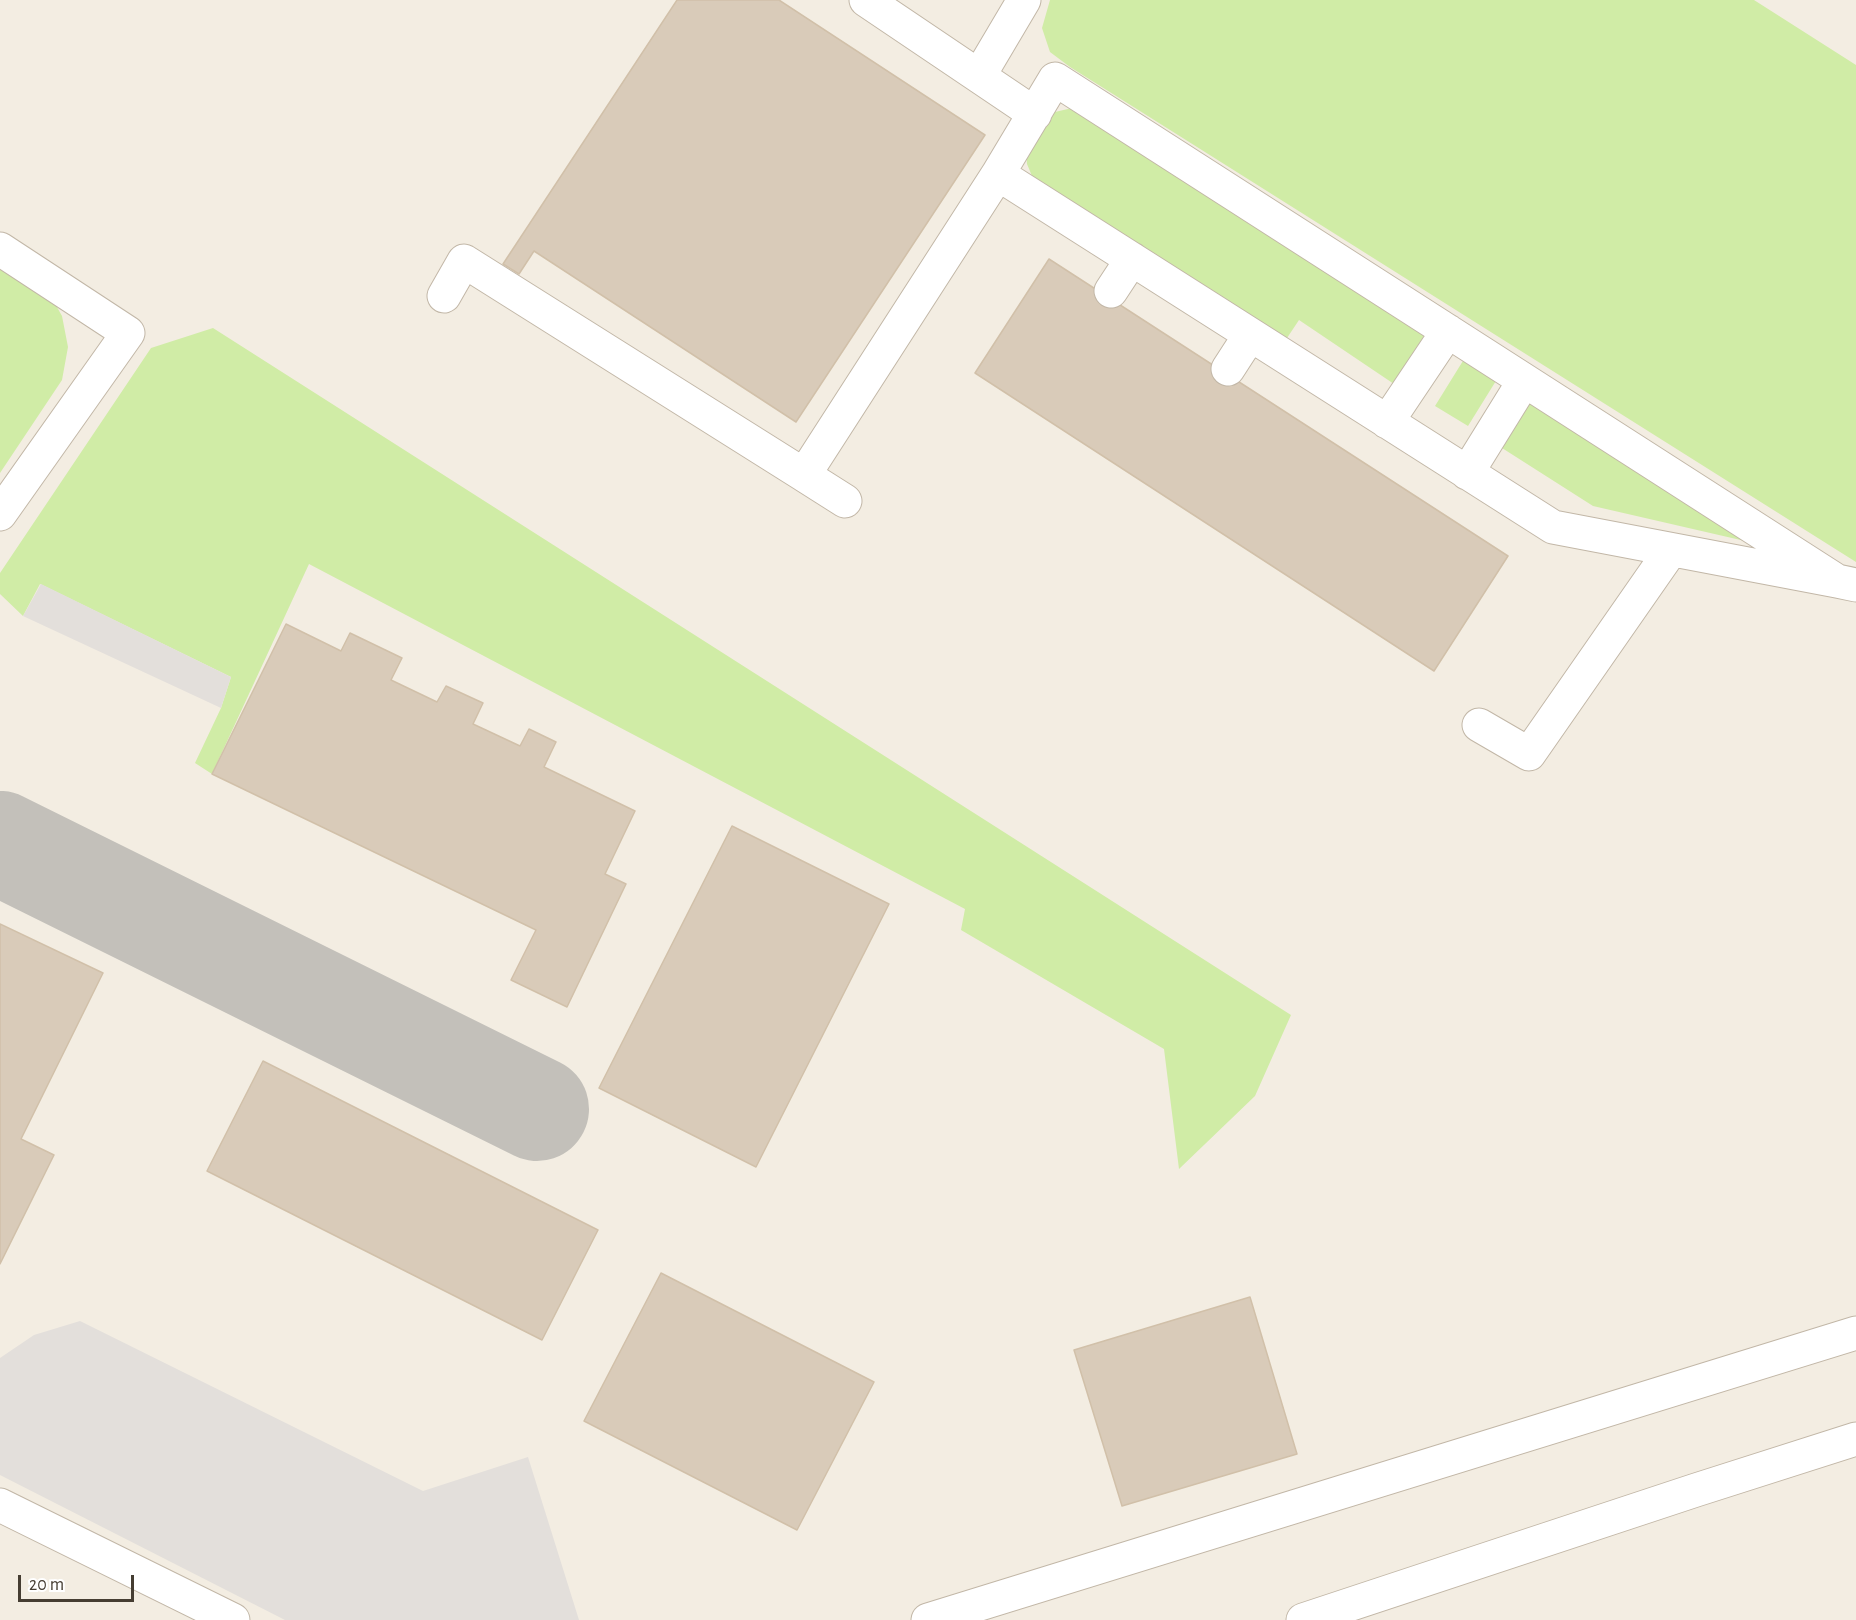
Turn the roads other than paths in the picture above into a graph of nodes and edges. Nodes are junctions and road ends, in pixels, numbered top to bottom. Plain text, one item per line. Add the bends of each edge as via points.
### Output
1 (866, 0) edge
2 (1024, 0) edge
3 (979, 76) junction
4 (1035, 114) junction
5 (998, 174) junction
6 (0, 249) edge
7 (1132, 260) junction
8 (1111, 291) dead end
9 (444, 296) dead end
10 (1448, 332) junction
11 (1250, 335) junction
12 (1228, 369) dead end
13 (1524, 381) junction
14 (1388, 422) junction
15 (1467, 473) junction
16 (804, 475) junction
17 (845, 501) dead end
18 (0, 514) edge
19 (1671, 549) junction
20 (1846, 583) edge
21 (1479, 724) dead end
22 (1856, 1333) edge
23 (1856, 1439) edge
24 (0, 1505) edge
25 (233, 1620) edge
26 (928, 1620) edge
27 (1303, 1620) edge

1 - 3 street
2 - 3 street
3 - 4 street
4 - 5 street
4 - 10 street via 1055,79
5 - 7 street
5 - 16 street
6 - 18 street via 128,333
7 - 8 street
7 - 11 street
9 - 16 street via 464,261
10 - 13 street
10 - 14 street
11 - 12 street
11 - 14 street
13 - 15 street
13 - 20 street
14 - 15 street
15 - 19 street via 1553,527
16 - 17 street
19 - 20 street
19 - 21 street via 1529,754
22 - 26 street
23 - 27 street
24 - 25 street

